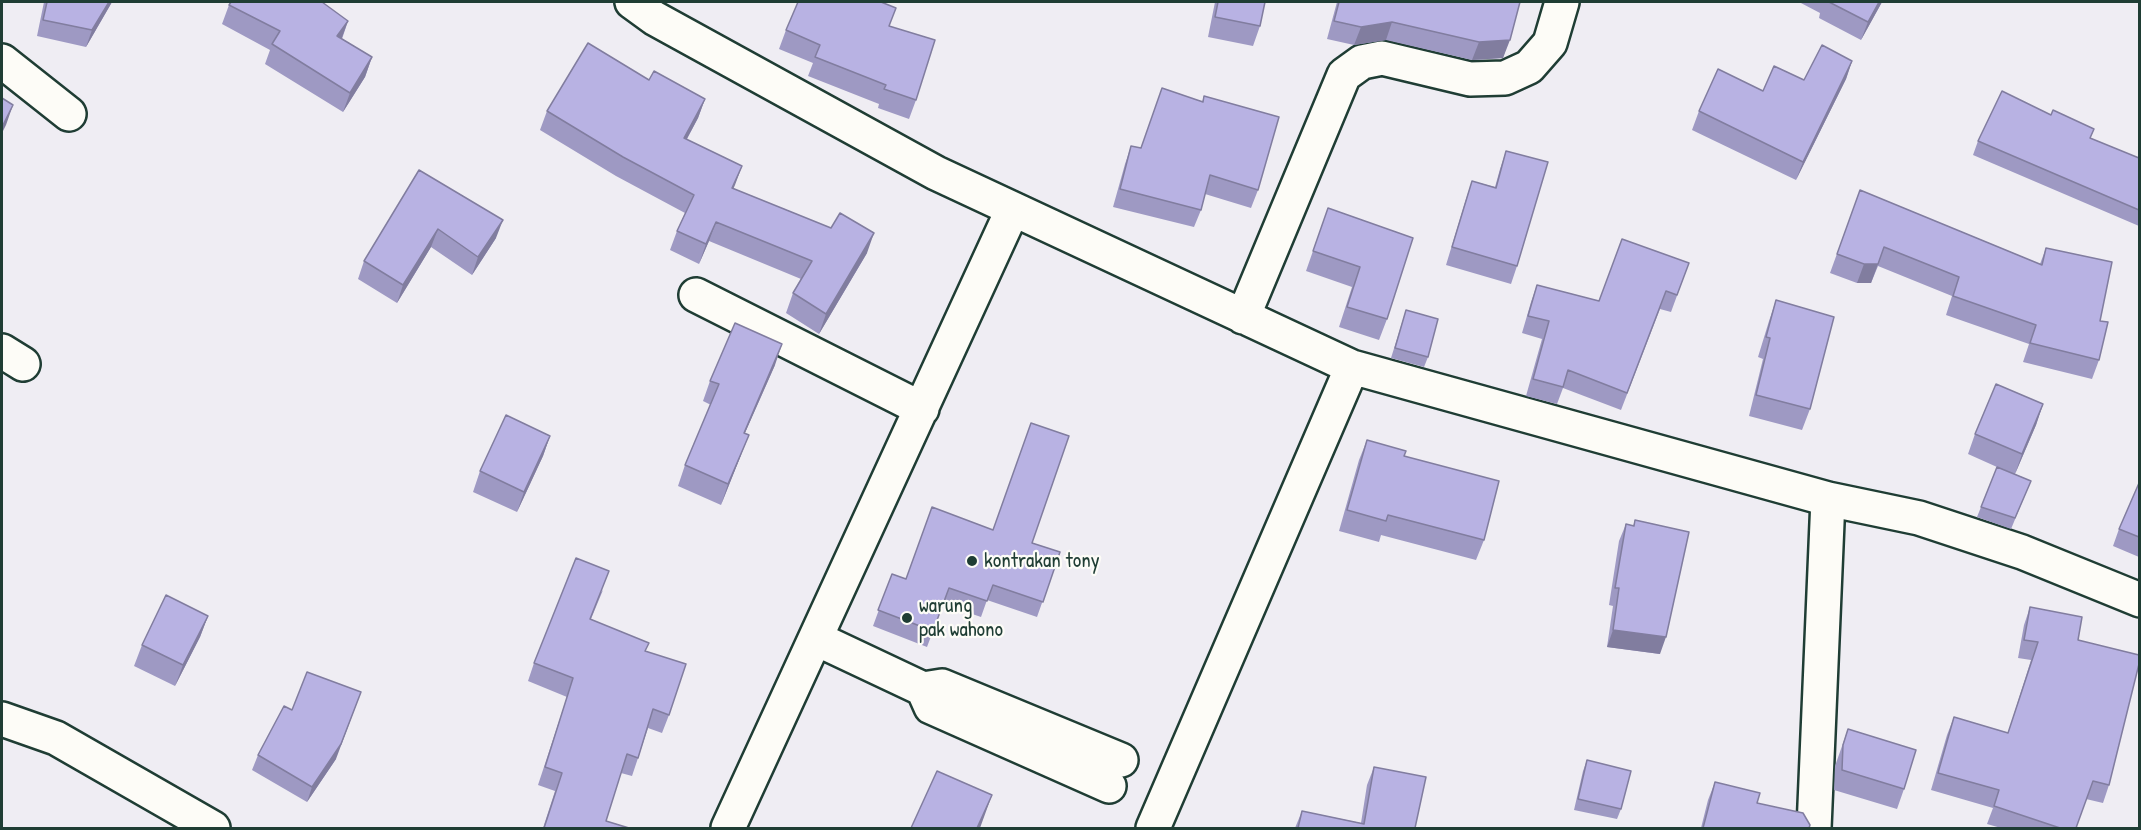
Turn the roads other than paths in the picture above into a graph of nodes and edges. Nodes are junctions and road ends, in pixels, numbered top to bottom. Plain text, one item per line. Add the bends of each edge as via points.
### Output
1 (632, 2) edge
2 (1562, 2) edge
3 (2, 61) edge
4 (69, 114) dead end
5 (1011, 211) junction
6 (696, 295) dead end
7 (1243, 317) junction
8 (1352, 367) junction
9 (922, 409) junction
10 (1828, 499) junction
11 (2139, 600) edge
12 (817, 639) junction
13 (2, 719) edge
14 (1115, 773) dead end
15 (213, 828) edge
16 (728, 828) edge
17 (1153, 828) edge
18 (1815, 828) edge

1 - 5 street via 845,124
2 - 7 street via 1550,44 1529,67 1505,78 1470,79 1382,58 1362,62 1344,75
3 - 4 street
5 - 7 street
5 - 9 street
6 - 9 street
7 - 8 street
8 - 10 street
8 - 17 street
9 - 12 street
10 - 11 street via 1919,518 2022,552
10 - 18 street
12 - 14 street via 923,689 931,707
12 - 16 street
13 - 15 street via 56,738

